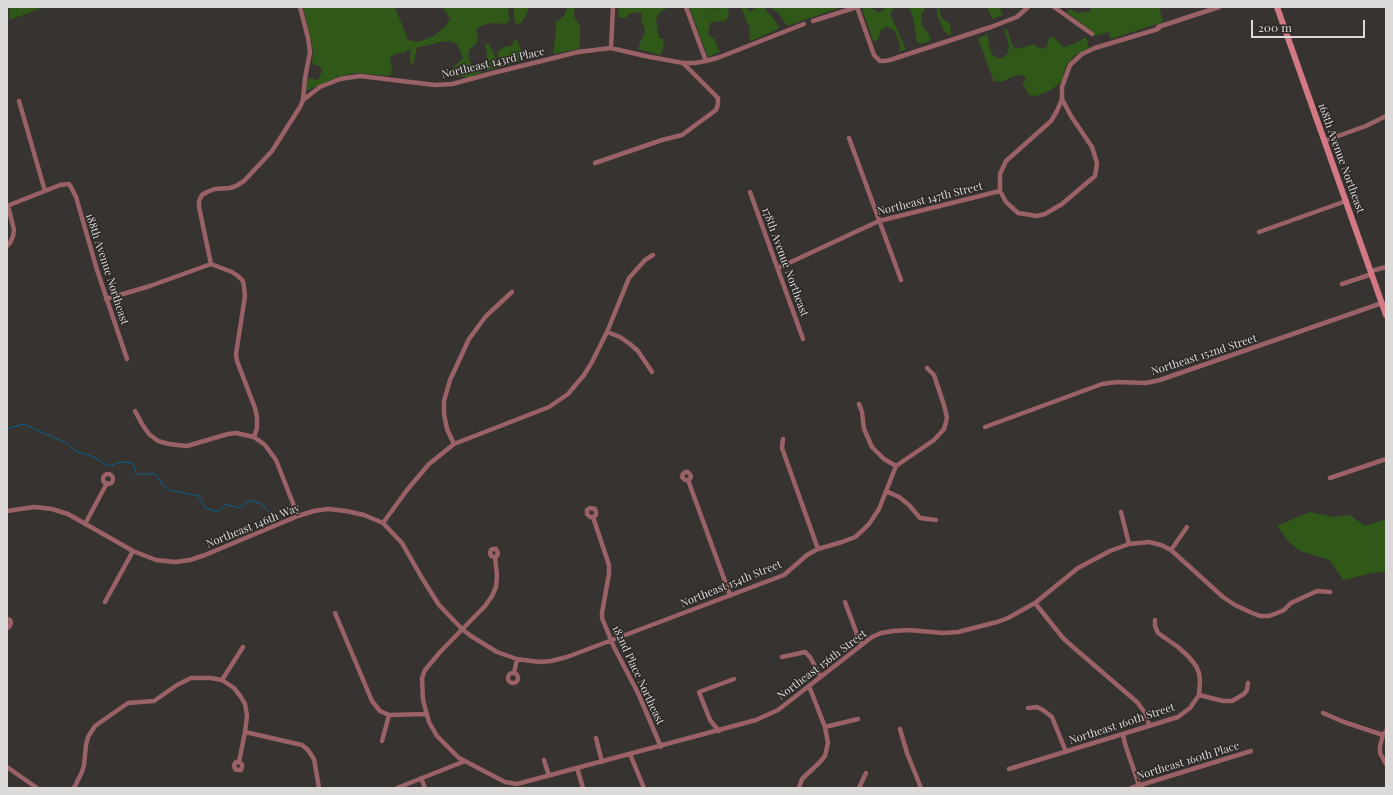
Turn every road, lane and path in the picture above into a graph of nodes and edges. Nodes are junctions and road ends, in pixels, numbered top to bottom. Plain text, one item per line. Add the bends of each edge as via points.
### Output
1 (300, 7) edge
2 (613, 7) edge
3 (686, 7) edge
4 (857, 7) edge
5 (1028, 7) edge
6 (1054, 7) edge
7 (1219, 7) edge
8 (1277, 7) edge
9 (813, 21) dead end
10 (804, 24) dead end
11 (1092, 34) dead end
12 (612, 48) junction
13 (706, 61) junction
14 (682, 63) junction
15 (1062, 99) junction
16 (303, 100) junction
17 (19, 101) dead end
18 (1386, 116) edge
19 (849, 138) dead end
20 (1324, 141) junction
21 (595, 163) dead end
22 (45, 190) junction
23 (1000, 191) junction
24 (750, 192) dead end
25 (1346, 201) junction
26 (7, 206) edge
27 (879, 221) junction
28 (1259, 232) dead end
29 (7, 246) edge
30 (653, 255) dead end
31 (211, 264) junction
32 (1386, 267) edge
33 (778, 268) junction
34 (1371, 273) junction
35 (901, 280) dead end
36 (1342, 284) dead end
37 (512, 292) dead end
38 (106, 299) junction
39 (1382, 303) junction
40 (1386, 315) edge
41 (607, 332) junction
42 (803, 339) dead end
43 (128, 359) dead end
44 (927, 368) dead end
45 (652, 372) dead end
46 (859, 404) dead end
47 (135, 411) dead end
48 (985, 427) dead end
49 (254, 437) junction
50 (783, 439) dead end
51 (454, 444) junction
52 (1386, 459) edge
53 (896, 466) junction
54 (1330, 478) dead end
55 (688, 480) dead end
56 (107, 483) dead end
57 (886, 491) junction
58 (7, 511) edge
59 (1121, 512) dead end
60 (298, 516) junction
61 (594, 517) dead end
62 (936, 520) dead end
63 (383, 523) junction
64 (85, 524) junction
65 (1187, 528) dead end
66 (1128, 544) junction
67 (818, 549) junction
68 (1171, 550) junction
69 (133, 552) junction
70 (495, 558) dead end
71 (1330, 592) dead end
72 (730, 595) junction
73 (105, 602) dead end
74 (845, 602) dead end
75 (1035, 603) junction
76 (335, 613) dead end
77 (7, 618) edge
78 (1155, 620) dead end
79 (7, 628) edge
80 (463, 630) junction
81 (611, 640) junction
82 (860, 645) junction
83 (243, 647) dead end
84 (782, 657) dead end
85 (517, 659) junction
86 (514, 673) dead end
87 (821, 677) junction
88 (734, 679) dead end
89 (222, 680) junction
90 (1248, 683) dead end
91 (809, 686) junction
92 (1199, 696) junction
93 (1028, 708) dead end
94 (1323, 713) dead end
95 (426, 714) junction
96 (389, 715) junction
97 (858, 719) dead end
98 (1150, 725) junction
99 (825, 728) junction
100 (900, 729) dead end
101 (719, 730) junction
102 (245, 732) junction
103 (1384, 733) edge
104 (1123, 734) junction
105 (596, 738) dead end
106 (382, 741) dead end
107 (661, 747) junction
108 (1251, 751) dead end
109 (1066, 752) junction
110 (630, 754) junction
111 (544, 760) dead end
112 (465, 761) junction
113 (239, 762) dead end
114 (602, 762) junction
115 (1386, 764) edge
116 (7, 767) edge
117 (577, 768) junction
118 (1008, 769) dead end
119 (866, 773) dead end
120 (549, 776) junction
121 (421, 778) junction
122 (515, 785) edge
123 (1139, 787) edge
124 (37, 788) edge
125 (74, 788) edge
126 (318, 788) edge
127 (396, 788) edge
128 (425, 788) edge
129 (582, 788) edge
130 (644, 788) edge
131 (799, 788) edge
132 (859, 788) edge
133 (921, 788) edge
134 (1131, 788) edge

1 - 16 street via 310,52
2 - 12 street
3 - 13 street
4 - 5 street via 874,55 880,60 890,60 1017,17
4 - 9 street
6 - 11 street
7 - 15 street via 1096,48 1076,58 1070,65 1062,87
8 - 20 street, 168th Avenue Northeast
10 - 13 street, Northeast 143rd Place
12 - 14 street, Northeast 143rd Place
12 - 16 street, Northeast 143rd Place via 578,52 443,85 350,77 320,87
13 - 14 street, Northeast 143rd Place
14 - 21 street via 718,98 716,110 682,135
15 - 23 street via 1051,121 1006,161 1000,174
15 - 23 street via 1092,147 1097,164 1095,176 1052,211 1037,216 1018,213 1006,202
16 - 31 street, Northeast 143rd Place via 272,152 249,176 236,186 202,195 199,207
17 - 22 street
18 - 20 street
19 - 27 street
20 - 25 street, 168th Avenue Northeast
22 - 26 street
22 - 38 street, 188th Avenue Northeast via 60,184 71,186
23 - 27 street, Northeast 147th Street
24 - 33 street, 178th Avenue Northeast
25 - 28 street
25 - 34 street, 168th Avenue Northeast
26 - 29 street via 14,230
27 - 33 street, Northeast 147th Street
27 - 35 street
30 - 41 street via 629,278
31 - 38 street
31 - 49 street via 238,276 244,287 245,296 236,354 257,417
32 - 34 street
33 - 42 street, 178th Avenue Northeast
34 - 36 street
34 - 39 street, 168th Avenue Northeast
37 - 51 street via 486,316 469,339 450,380 444,401 444,414
38 - 43 street, 188th Avenue Northeast
39 - 40 street, 168th Avenue Northeast
39 - 48 street, Northeast 152nd Street via 1160,380 1146,383 1102,384
41 - 45 street via 620,337 638,351
41 - 51 street via 584,375 568,394 549,407
44 - 53 street via 934,375 948,418 944,429 934,440
46 - 53 street via 864,429 872,447
47 - 49 street via 149,434 158,441 169,444 188,446 228,434
49 - 60 street via 265,445 276,460
50 - 67 street via 782,448
51 - 63 street via 429,464
52 - 54 street
53 - 57 street, Northeast 154th Street
55 - 72 street
56 - 64 street
57 - 62 street via 899,497 920,518
57 - 67 street, Northeast 154th Street via 879,509 863,530 842,542
58 - 64 street, Northeast 146th Way via 34,507 52,509 68,514
59 - 66 street
60 - 63 street, Northeast 146th Way via 328,509 364,515
60 - 69 street, Northeast 146th Way via 190,560 156,560
61 - 81 street, 182nd Place Northeast via 608,565 609,574 602,618
63 - 80 street, Northeast 154th Street via 402,543 439,605
64 - 69 street, Northeast 146th Way
65 - 68 street
66 - 68 street, Northeast 156th Street via 1149,542
66 - 75 street, Northeast 156th Street via 1078,568
67 - 72 street, Northeast 154th Street via 807,554 784,575
68 - 71 street via 1223,597 1260,616 1269,616 1284,610 1291,603 1317,591
69 - 73 street
70 - 80 street via 496,586 485,606
72 - 81 street, Northeast 154th Street
74 - 82 street
75 - 82 street, Northeast 156th Street via 1008,618 973,629 943,633 893,631
75 - 98 street via 1063,638 1137,702
76 - 96 street via 372,701 380,711
77 - 79 street via 11,624
78 - 92 street via 1158,633 1178,647 1196,666 1200,681
80 - 85 street, Northeast 154th Street via 484,644
80 - 95 street via 441,650 425,670 422,685
81 - 85 street, Northeast 154th Street via 552,661
81 - 107 street, 182nd Place Northeast via 638,693
82 - 87 street, Northeast 156th Street
83 - 89 street
84 - 87 street via 805,652
85 - 86 street
87 - 91 street, Northeast 156th Street
88 - 101 street via 699,692 710,720
89 - 102 street via 234,688 245,704
89 - 125 street via 191,678 154,701 128,704 109,715 95,726 88,737 82,772
90 - 92 street via 1244,694 1232,701
91 - 99 street
91 - 101 street, Northeast 156th Street via 768,715 739,726
92 - 98 street, Northeast 160th Street via 1190,708 1178,717
93 - 109 street via 1043,710 1052,718
94 - 103 street via 1344,722
95 - 96 street
95 - 112 street via 437,736
96 - 106 street
97 - 99 street
98 - 104 street, Northeast 160th Street
99 - 131 street via 828,743 825,756 802,779
100 - 133 street
101 - 107 street, Northeast 156th Street
102 - 113 street
102 - 126 street via 302,745 314,759
103 - 115 street via 1380,753
104 - 109 street, Northeast 160th Street
104 - 123 street
105 - 114 street
107 - 110 street, Northeast 156th Street
108 - 123 street, Northeast 160th Place
109 - 118 street, Northeast 160th Street
110 - 114 street, Northeast 156th Street
110 - 130 street
111 - 120 street
112 - 121 street
112 - 122 street
114 - 117 street, Northeast 156th Street
116 - 124 street
117 - 120 street, Northeast 156th Street
117 - 129 street
119 - 132 street
120 - 122 street, Northeast 156th Street
121 - 127 street
121 - 128 street
123 - 134 street, Northeast 160th Place

